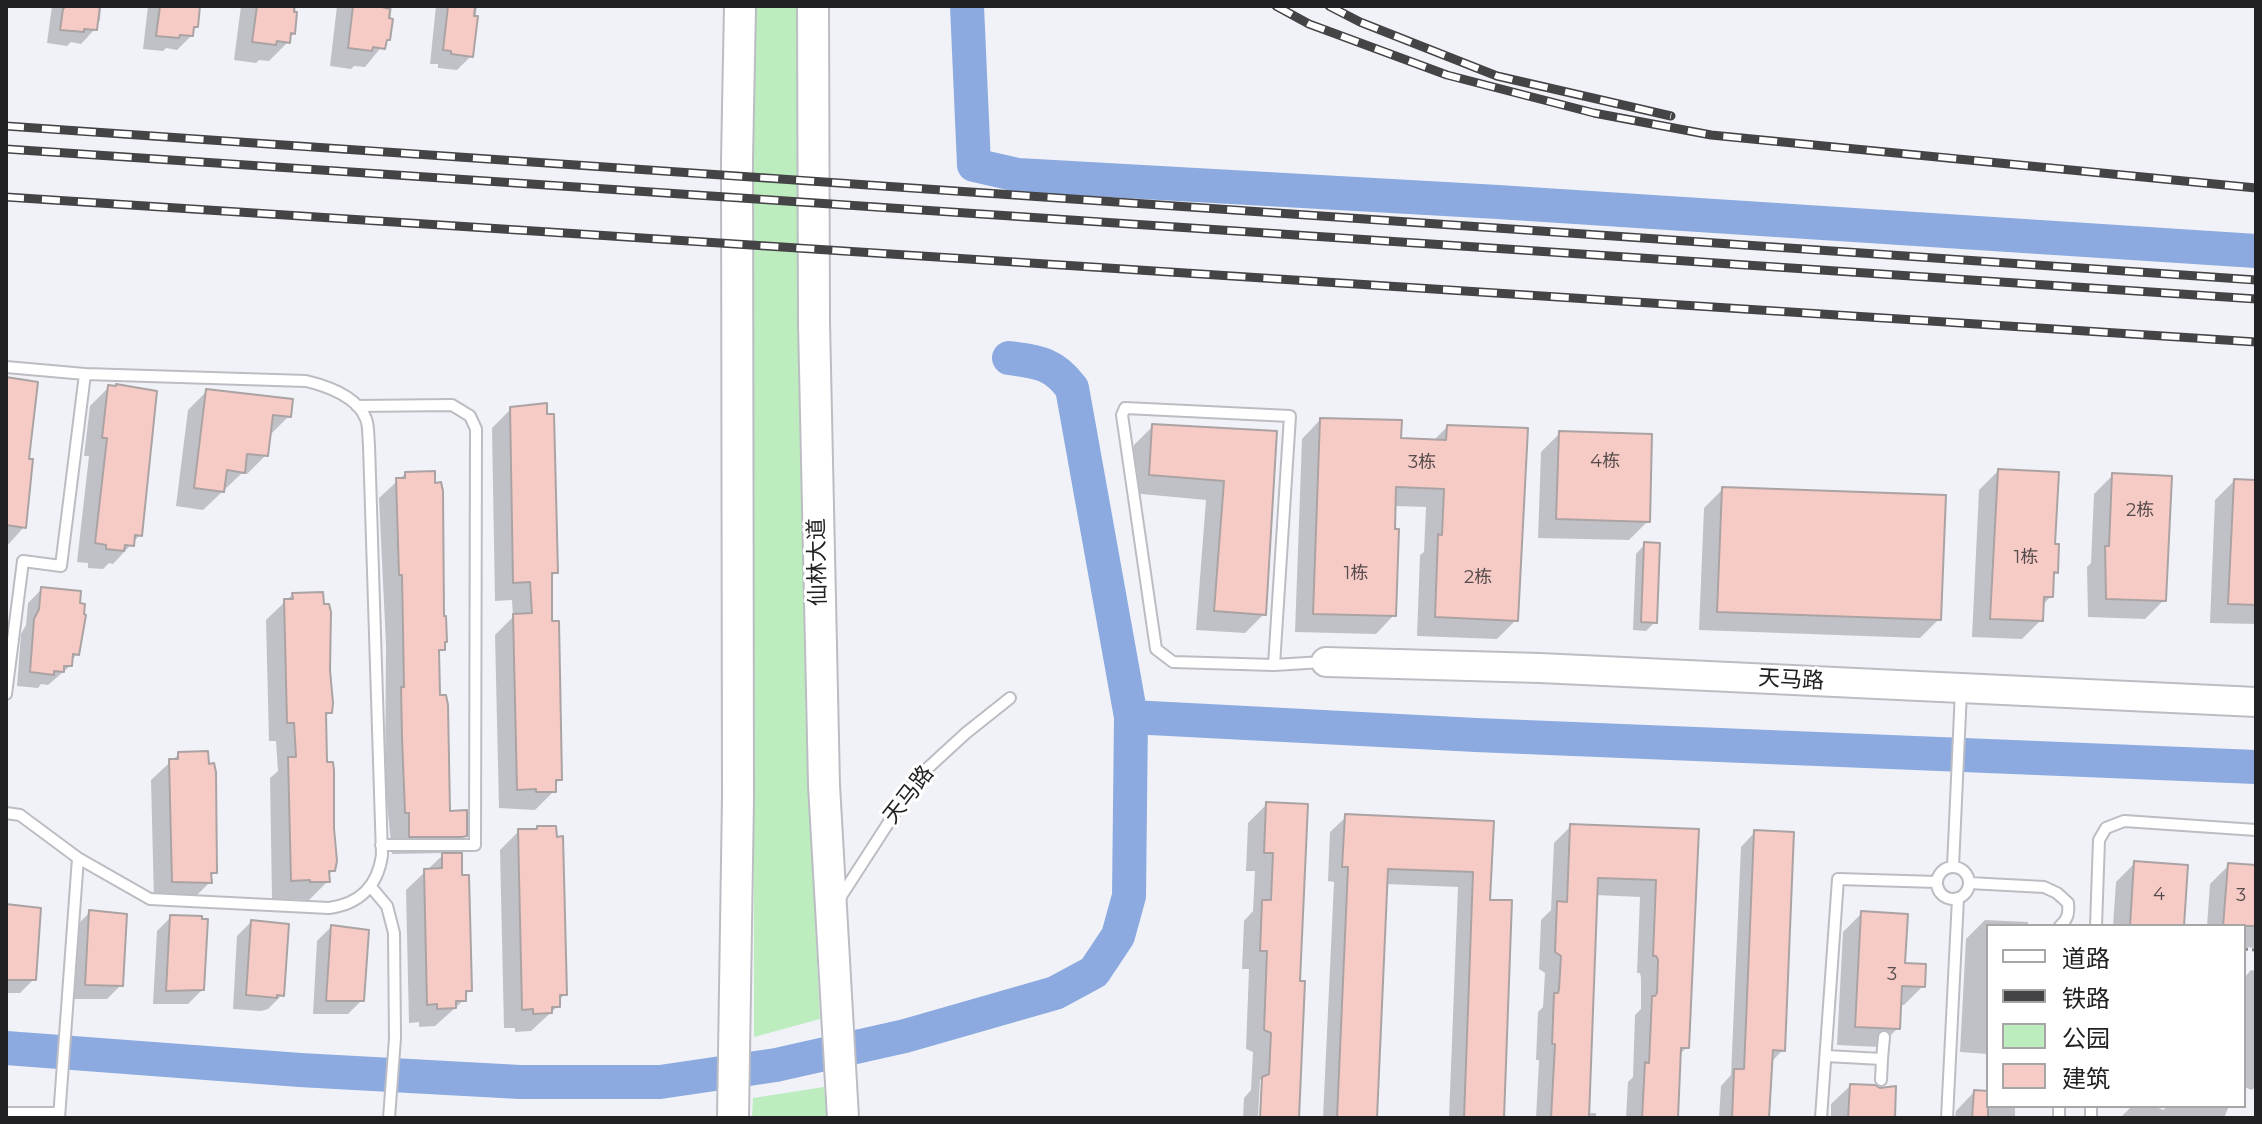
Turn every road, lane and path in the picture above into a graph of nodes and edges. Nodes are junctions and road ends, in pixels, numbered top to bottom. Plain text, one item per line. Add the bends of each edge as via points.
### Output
1 (740, 6) edge
2 (813, 6) edge
3 (6, 367) edge
4 (85, 374) junction
5 (357, 406) junction
6 (1326, 662) joint
7 (1274, 665) junction
8 (6, 694) edge
9 (1010, 698) dead end
10 (1961, 700) junction
11 (2256, 702) edge
12 (6, 813) edge
13 (2256, 830) edge
14 (381, 845) junction
15 (78, 858) junction
16 (1953, 867) junction
17 (1937, 882) junction
18 (1969, 883) junction
19 (371, 887) junction
20 (1958, 898) junction
21 (2069, 911) junction
22 (831, 913) junction
23 (2062, 924) edge
24 (2068, 924) edge
25 (2096, 924) edge
26 (1884, 1037) dead end
27 (1826, 1056) junction
28 (1882, 1059) junction
29 (1881, 1080) dead end
30 (734, 1110) edge
31 (6, 1113) edge
32 (59, 1116) edge
33 (389, 1118) edge
34 (843, 1118) edge
35 (1821, 1118) edge
36 (1947, 1118) edge

1 - 30 main road
2 - 22 main road, 仙林大道 via 818,570
3 - 4 lane
4 - 5 lane via 306,381 333,389
4 - 8 lane via 61,566 23,561
5 - 14 lane via 366,418 369,445
5 - 14 lane via 452,405 470,416 476,429 475,845
6 - 7 lane
6 - 10 street, 天马路 via 1540,668
7 - 7 lane via 1173,662 1156,649 1125,408 1290,416
9 - 22 lane, 天马路 via 918,777
10 - 11 street, 天马路
10 - 16 lane
12 - 15 lane via 20,815
13 - 25 lane via 2111,824 2099,840
14 - 19 lane via 381,866
15 - 19 lane via 150,899 329,908 352,902
15 - 32 lane
16 - 17 lane via 1941,871
16 - 18 lane via 1964,872
17 - 20 lane via 1946,898
17 - 27 lane via 1838,879
18 - 20 lane
18 - 21 lane via 2044,887 2063,897
19 - 33 lane via 394,924
20 - 36 lane
21 - 23 lane
21 - 24 lane
22 - 34 main road, 仙林大道
26 - 28 lane
27 - 28 lane
27 - 35 lane
28 - 29 lane
31 - 32 lane

